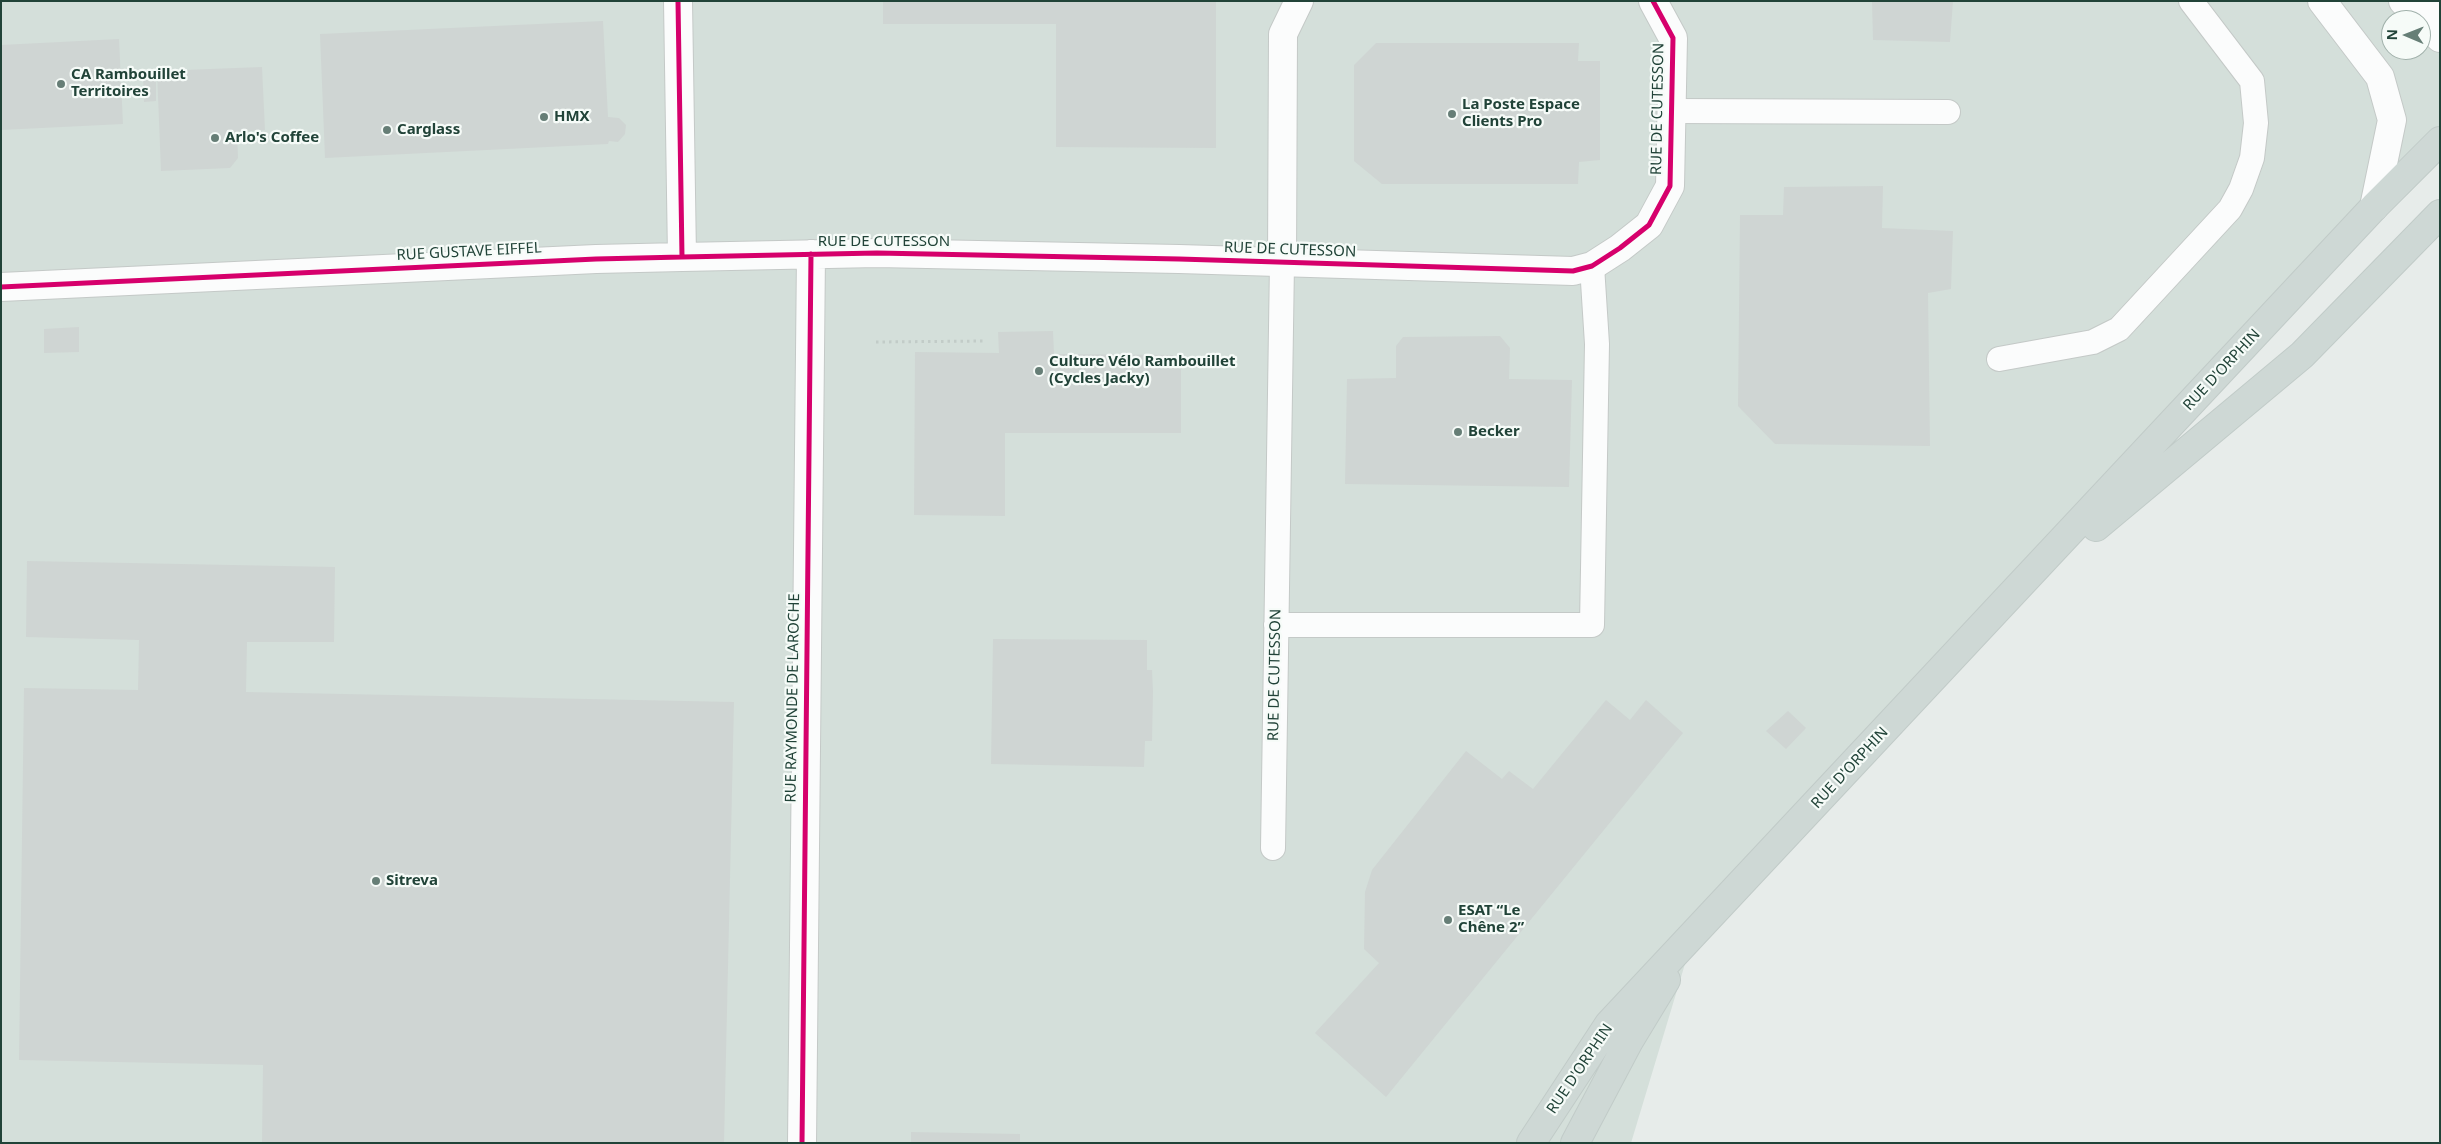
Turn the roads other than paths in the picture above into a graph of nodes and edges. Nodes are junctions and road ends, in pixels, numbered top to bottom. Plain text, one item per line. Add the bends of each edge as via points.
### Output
1 (678, 1) edge
2 (1653, 1) edge
3 (2191, 1) edge
4 (2322, 1) edge
5 (2403, 1) edge
6 (2430, 1) edge
7 (1297, 2) edge
8 (2440, 6) edge
9 (2440, 38) edge
10 (1672, 111) junction
11 (1948, 112) dead end
12 (2440, 141) edge
13 (2374, 207) junction
14 (2440, 214) edge
15 (811, 254) junction
16 (682, 257) junction
17 (1282, 263) junction
18 (1592, 266) junction
19 (1, 287) edge
20 (1999, 359) dead end
21 (2007, 602) junction
22 (1276, 625) junction
23 (1273, 848) dead end
24 (1694, 934) junction
25 (802, 1143) edge
26 (1531, 1143) edge
27 (1575, 1143) edge

1 - 16 street
2 - 10 street, RUE DE CUTESSON via 1673,38
3 - 20 lane via 2252,81 2256,123 2252,158 2242,189 2230,209 2119,329 2093,342
4 - 13 street via 2380,77 2392,120
5 - 9 street
6 - 8 street
7 - 17 street, RUE DE CUTESSON via 1283,34
10 - 11 lane
10 - 18 street, RUE DE CUTESSON via 1670,186 1648,225
12 - 13 main road, RUE D'ORPHIN
13 - 21 main road, RUE D'ORPHIN
14 - 21 main road, RUE D'ORPHIN via 2302,355
15 - 16 street, RUE DE CUTESSON
15 - 17 street, RUE DE CUTESSON
15 - 25 street, RUE RAYMONDE DE LAROCHE
16 - 19 street, RUE GUSTAVE EIFFEL
17 - 18 street, RUE DE CUTESSON via 1573,271
17 - 22 lane, RUE DE CUTESSON
18 - 22 lane via 1596,344 1592,625
21 - 24 main road, RUE D'ORPHIN
22 - 23 lane, RUE DE CUTESSON
24 - 26 main road, RUE D'ORPHIN via 1609,1024
24 - 27 main road, RUE D'ORPHIN via 1629,1041

